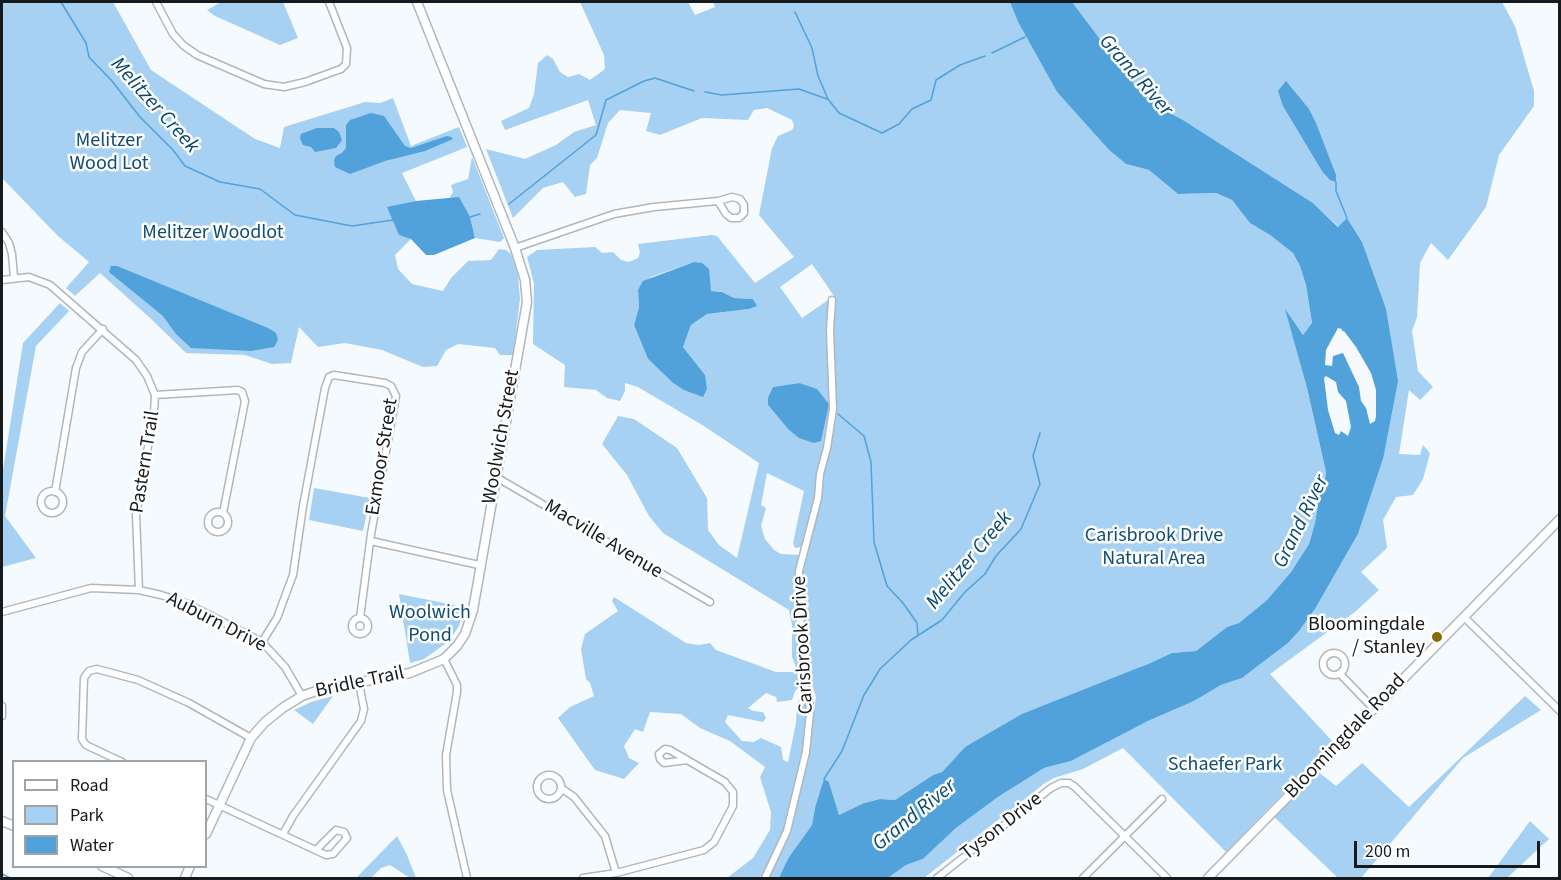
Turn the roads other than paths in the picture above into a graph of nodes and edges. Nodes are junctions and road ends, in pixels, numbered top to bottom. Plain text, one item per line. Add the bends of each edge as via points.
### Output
1 (156, 2) edge
2 (329, 2) edge
3 (417, 2) edge
4 (718, 201) dead end
5 (2, 232) edge
6 (515, 248) junction
7 (14, 278) junction
8 (2, 280) edge
9 (832, 300) dead end
10 (103, 329) junction
11 (155, 395) junction
12 (496, 477) junction
13 (55, 492) dead end
14 (223, 513) dead end
15 (1560, 519) edge
16 (371, 541) junction
17 (479, 564) junction
18 (139, 590) junction
19 (710, 602) dead end
20 (2, 612) edge
21 (360, 618) dead end
22 (1465, 618) junction
23 (262, 642) junction
24 (444, 659) junction
25 (1340, 674) dead end
26 (359, 683) junction
27 (302, 696) junction
28 (2, 706) edge
29 (1373, 708) junction
30 (1560, 711) edge
31 (2, 716) edge
32 (251, 738) junction
33 (118, 760) edge
34 (687, 760) dead end
35 (561, 788) dead end
36 (207, 799) edge
37 (1162, 799) dead end
38 (219, 804) junction
39 (207, 832) edge
40 (283, 834) junction
41 (1125, 836) junction
42 (316, 850) junction
43 (104, 868) edge
44 (616, 873) junction
45 (128, 879) edge
46 (467, 879) edge
47 (583, 879) edge
48 (765, 879) edge
49 (937, 879) edge
50 (1083, 879) edge
51 (1167, 879) edge
52 (1208, 879) edge

1 - 2 street via 173,34 197,55 264,84 284,87 346,64 347,48
3 - 6 street, Woolwich Street
4 - 6 street via 614,214
5 - 7 street via 12,254
6 - 12 street, Woolwich Street via 527,302
7 - 8 street, Pastern Trail
7 - 10 street, Pastern Trail via 29,277 50,285
9 - 48 street, Carisbrook Drive via 833,409 818,498 799,571 802,671 810,713 807,742 787,831
10 - 11 street, Pastern Trail via 136,360
10 - 13 street via 82,352 76,368
11 - 14 street via 238,390 244,396
11 - 18 street, Pastern Trail via 136,515
12 - 17 street, Woolwich Street
12 - 19 street, Macville Avenue
15 - 22 street, Bloomingdale Road
16 - 17 street, Exmoor Street
16 - 21 street
16 - 23 street, Exmoor Street via 396,396 392,386 385,383 334,375 325,388 293,575 277,618
17 - 24 street, Woolwich Street via 469,623 457,646
18 - 20 street, Auburn Drive via 91,588
18 - 23 street, Auburn Drive via 188,604
22 - 29 street, Bloomingdale Road
22 - 30 street
23 - 27 street, Auburn Drive via 285,667
24 - 26 street, Bridle Trail via 410,673
24 - 46 street via 457,685 446,755 447,790
25 - 29 street
26 - 27 street, Bridle Trail
26 - 40 street via 361,721
27 - 32 street, Bridle Trail
28 - 31 street
29 - 52 street, Bloomingdale Road
32 - 33 street via 138,680 97,669 89,671 84,678 82,739 86,745
32 - 38 street, Bridle Trail
34 - 44 street via 725,782 733,792 733,806 714,842 704,850
35 - 44 street via 574,797 605,836
36 - 38 street
37 - 41 street
38 - 39 street, Bridle Trail
38 - 40 street
40 - 42 street
41 - 49 street, Tyson Drive via 1069,783 1061,783
41 - 50 street
41 - 51 street
42 - 42 street via 333,854 347,838 344,832 336,830
43 - 45 street
44 - 47 street

